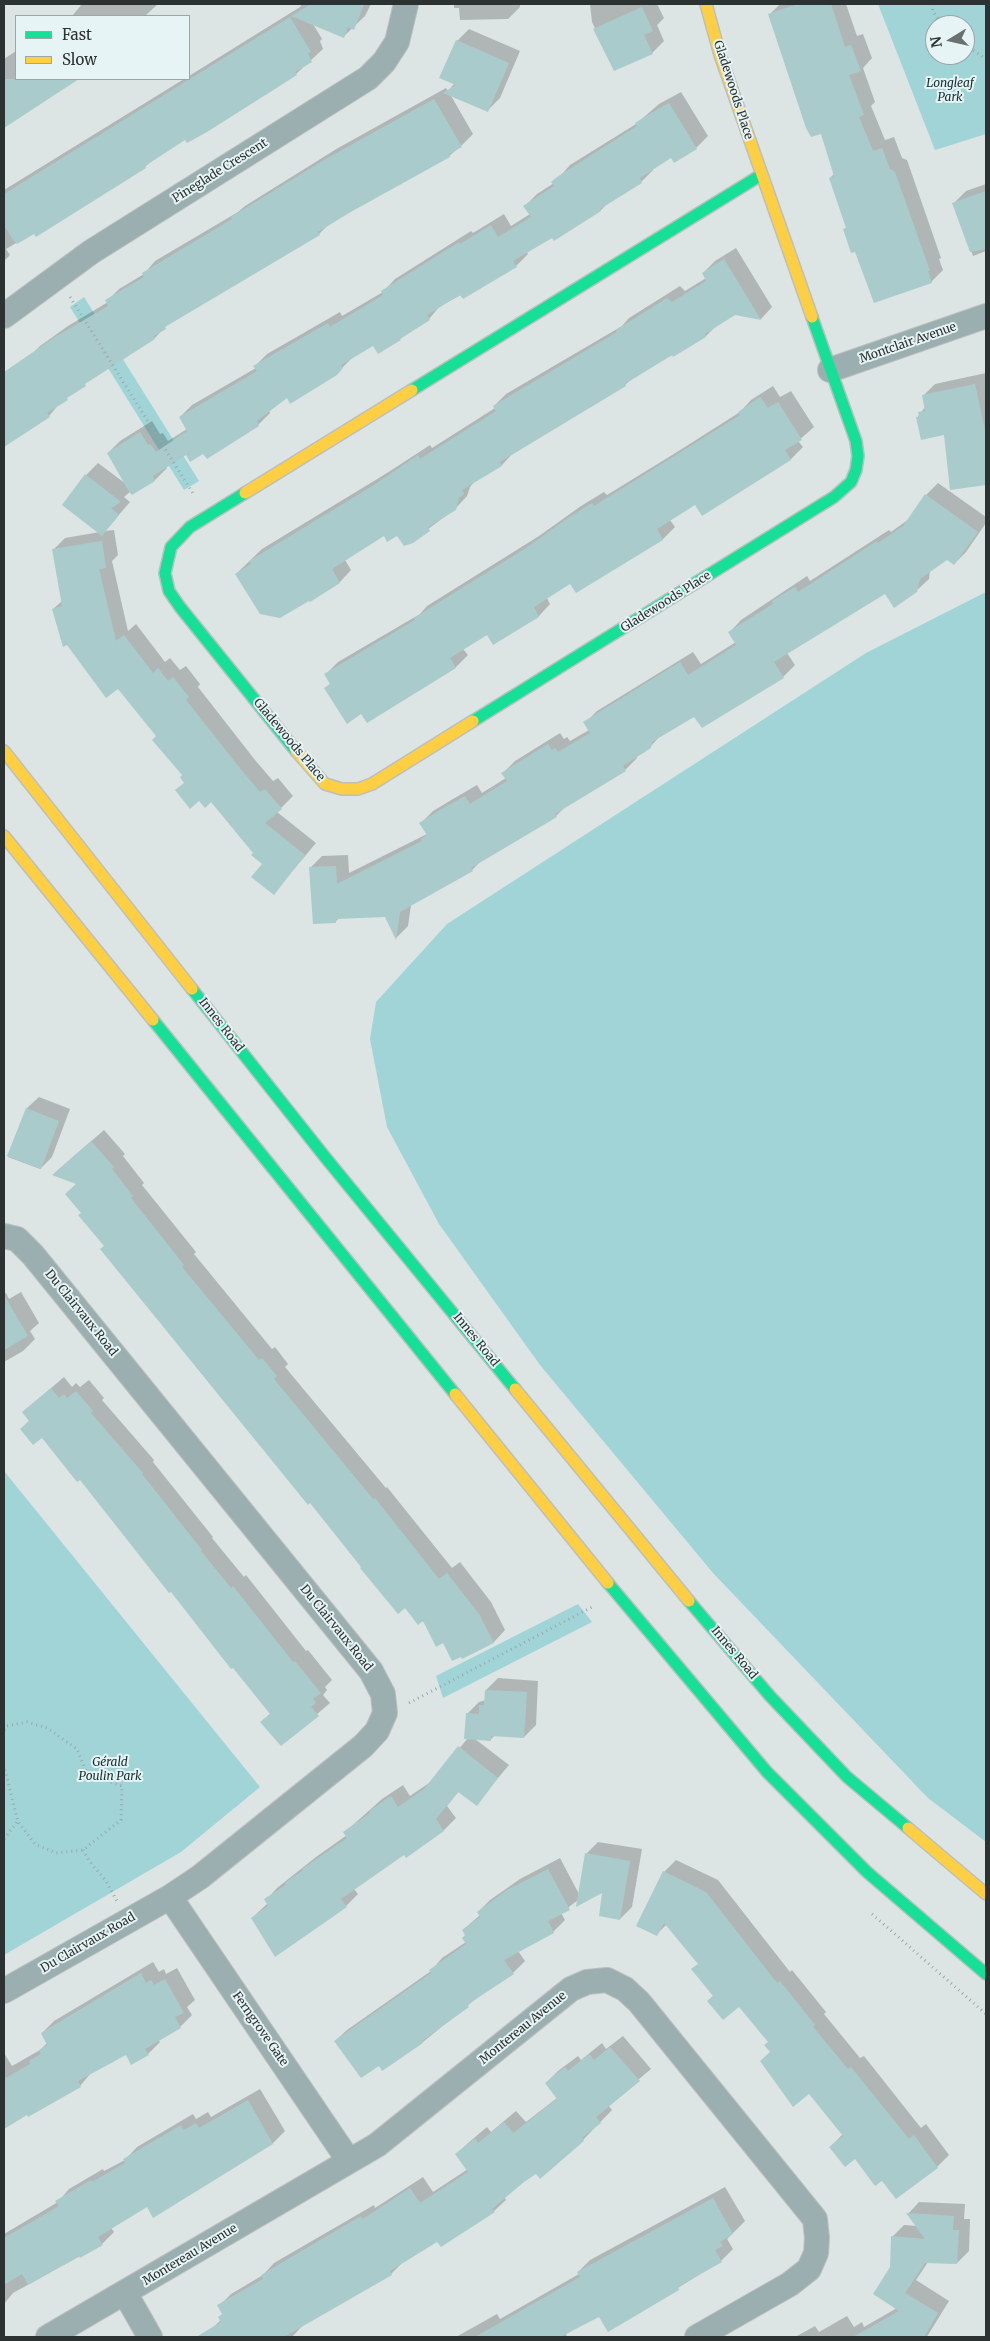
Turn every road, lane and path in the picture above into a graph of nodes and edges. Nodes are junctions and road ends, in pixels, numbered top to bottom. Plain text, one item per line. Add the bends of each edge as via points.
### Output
1 (406, 4) edge
2 (706, 4) edge
3 (975, 52) edge
4 (986, 59) edge
5 (761, 175) junction
6 (57, 277) junction
7 (4, 316) edge
8 (986, 316) edge
9 (830, 370) junction
10 (209, 516) junction
11 (4, 751) edge
12 (4, 836) edge
13 (4, 1236) edge
14 (592, 1607) dead end
15 (385, 1712) junction
16 (4, 1730) edge
17 (4, 1766) edge
18 (18, 1822) junction
19 (4, 1839) edge
20 (83, 1850) junction
21 (986, 1894) edge
22 (170, 1897) junction
23 (128, 1920) junction
24 (986, 1974) edge
25 (4, 1991) edge
26 (349, 2161) junction
27 (125, 2293) junction
28 (48, 2337) edge
29 (150, 2337) edge
30 (697, 2337) edge

1 - 6 street, Pineglade Crescent via 397,42 368,78 91,252
2 - 5 main road, Gladewoods Place
3 - 4 path
5 - 9 main road, Gladewoods Place
5 - 10 main road, Gladewoods Place
6 - 7 street, Pineglade Crescent
6 - 10 path
8 - 9 street, Montclair Avenue
9 - 10 main road, Gladewoods Place via 856,441 858,456 851,482 834,497 372,784 358,789 326,784 314,773 169,591 165,573 171,547 190,527
11 - 21 main road, Innes Road via 325,1157 770,1696 847,1777
12 - 24 main road via 589,1560 767,1772 867,1872
13 - 15 street, Du Clairvaux Road via 17,1239 33,1254 371,1671 383,1694
14 - 15 path
15 - 22 street, Du Clairvaux Road via 377,1731 363,1746 200,1877
16 - 20 path via 7,1726 27,1722 47,1728 77,1749 87,1774 122,1786 121,1820
17 - 18 path
18 - 19 path
18 - 20 path via 34,1844 56,1853
20 - 23 path via 106,1881
22 - 23 street, Du Clairvaux Road
22 - 26 street, Ferngrove Gate
23 - 25 street, Du Clairvaux Road
26 - 27 street, Montereau Avenue
26 - 30 street, Montereau Avenue via 403,2126 571,1989 587,1982 607,1980 625,1989 639,2002 814,2219 816,2253 809,2269 790,2284
27 - 28 street, Montereau Avenue
27 - 29 street

